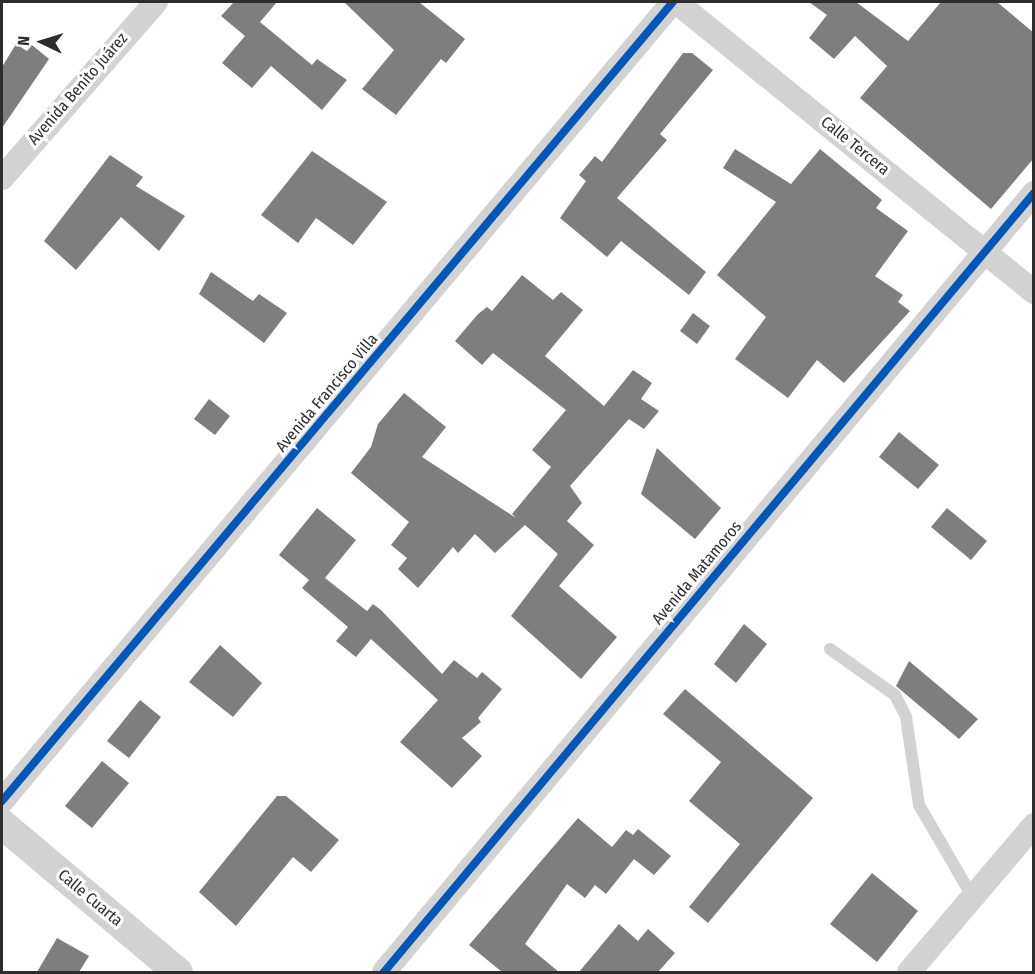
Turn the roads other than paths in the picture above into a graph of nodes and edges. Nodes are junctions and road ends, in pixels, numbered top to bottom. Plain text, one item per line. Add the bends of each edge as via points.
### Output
1 (156, 2) edge
2 (674, 2) edge
3 (2, 178) edge
4 (1034, 193) edge
5 (983, 249) junction
6 (1034, 292) edge
7 (830, 648) dead end
8 (2, 801) edge
9 (2, 824) edge
10 (1034, 825) edge
11 (972, 896) junction
12 (178, 972) edge
13 (384, 972) edge
14 (909, 972) edge

1 - 3 street, Avenida Benito Juárez
2 - 5 street, Calle Tercera
2 - 8 street, Avenida Francisco Villa
4 - 5 street, Avenida Matamoros
5 - 6 street, Calle Tercera
5 - 13 street, Avenida Matamoros
7 - 11 lane via 895,695 906,717 919,805
9 - 12 street, Calle Cuarta
10 - 11 street
11 - 14 street

